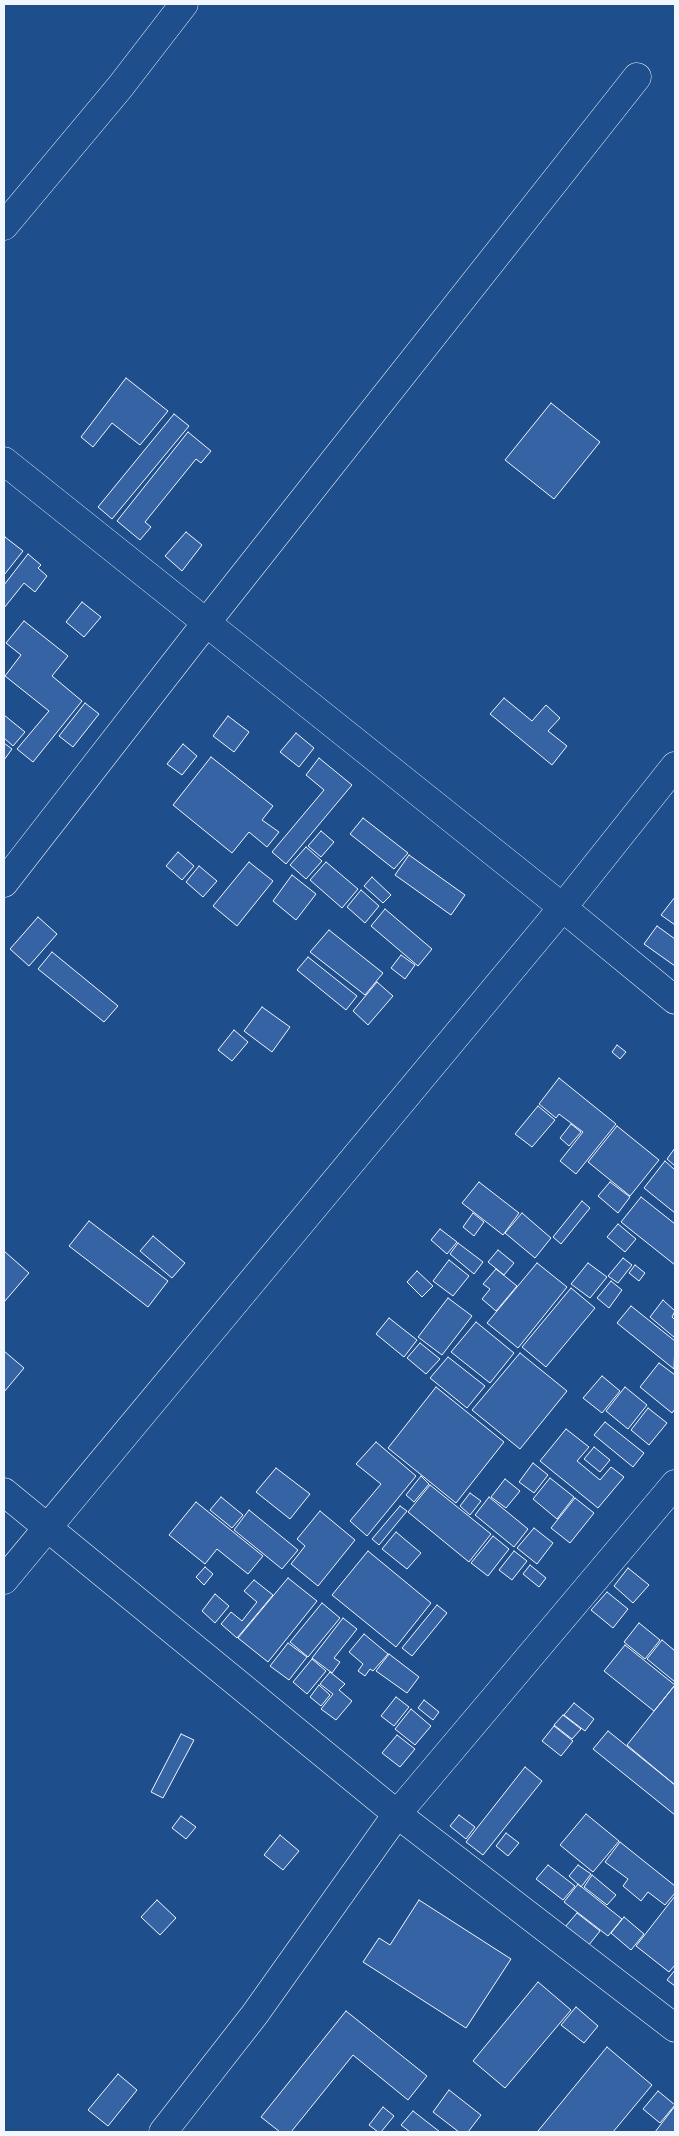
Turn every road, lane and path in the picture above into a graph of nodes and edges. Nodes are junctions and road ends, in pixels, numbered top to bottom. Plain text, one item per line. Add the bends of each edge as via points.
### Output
1 (184, 4) edge
2 (637, 77) dead end
3 (4, 226) edge
4 (4, 461) edge
5 (206, 623) junction
6 (675, 766) edge
7 (4, 883) edge
8 (562, 907) junction
9 (675, 1000) edge
10 (675, 1484) edge
11 (4, 1492) edge
12 (46, 1526) junction
13 (4, 1580) edge
14 (397, 1814) junction
15 (675, 2028) edge
16 (163, 2132) edge

1 - 3 street via 120,87
2 - 5 street
4 - 5 street
5 - 7 street
5 - 8 street
6 - 8 street
8 - 9 street
8 - 12 street
10 - 14 street
11 - 12 street
12 - 13 street
12 - 14 street
14 - 15 street
14 - 16 street via 255,2014

